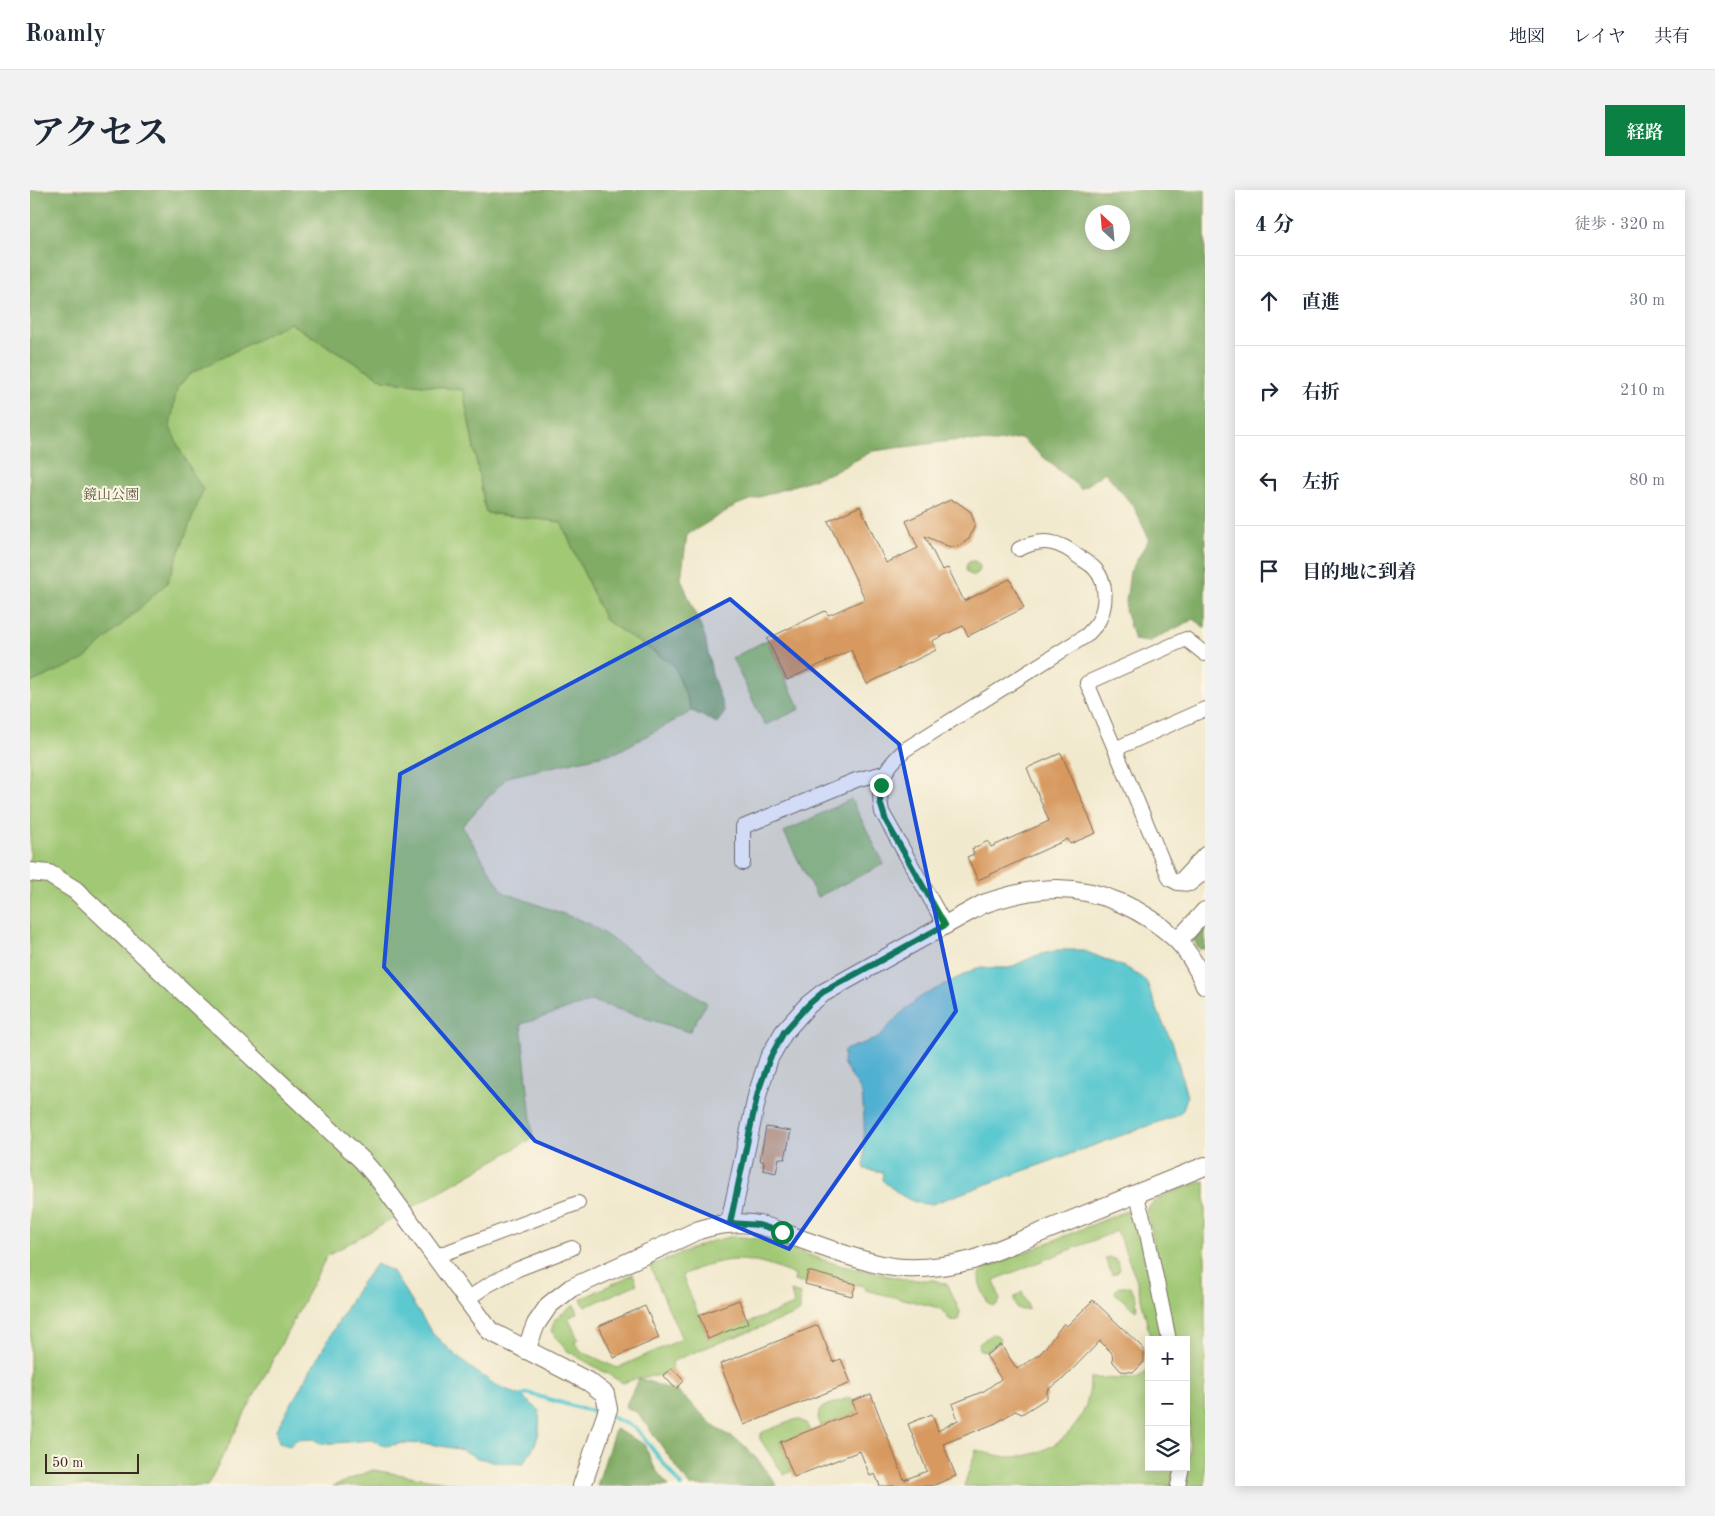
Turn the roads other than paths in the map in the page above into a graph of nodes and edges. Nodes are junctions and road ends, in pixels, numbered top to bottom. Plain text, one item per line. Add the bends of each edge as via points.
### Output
1 (1019, 549) dead end
2 (1205, 654) edge
3 (1205, 709) edge
4 (1115, 749) junction
5 (884, 773) junction
6 (1205, 854) edge
7 (743, 863) dead end
8 (30, 872) edge
9 (1205, 872) edge
10 (1178, 883) junction
11 (1205, 911) edge
12 (945, 925) junction
13 (1178, 941) junction
14 (1205, 985) edge
15 (1205, 1166) edge
16 (1136, 1194) junction
17 (578, 1203) dead end
18 (730, 1223) junction
19 (572, 1248) dead end
20 (434, 1257) junction
21 (466, 1300) junction
22 (1168, 1336) edge
23 (526, 1350) junction
24 (1181, 1471) edge
25 (582, 1486) edge
26 (1178, 1486) edge

1 - 5 street via 1042,541 1055,542 1095,569 1105,588 1099,622 1087,635 906,749
2 - 4 street via 1186,639 1087,683
3 - 4 street
4 - 10 street via 1170,879
5 - 7 street via 856,780 743,827
5 - 12 street via 880,792 882,812
6 - 10 street
8 - 20 street via 48,874 75,890 362,1160
9 - 10 street via 1190,884
11 - 13 street
12 - 13 street via 983,904 1005,897 1058,889 1097,894 1134,909
12 - 18 street via 823,992 784,1032 770,1058 758,1092
13 - 14 street
15 - 16 street
16 - 18 street via 973,1260 923,1268 884,1266 759,1225
16 - 22 street
17 - 20 street
18 - 23 street via 699,1230 571,1288 549,1305 536,1324
19 - 21 street via 518,1269
20 - 21 street
21 - 23 street via 490,1332
23 - 25 street via 589,1382 606,1408
24 - 26 street

